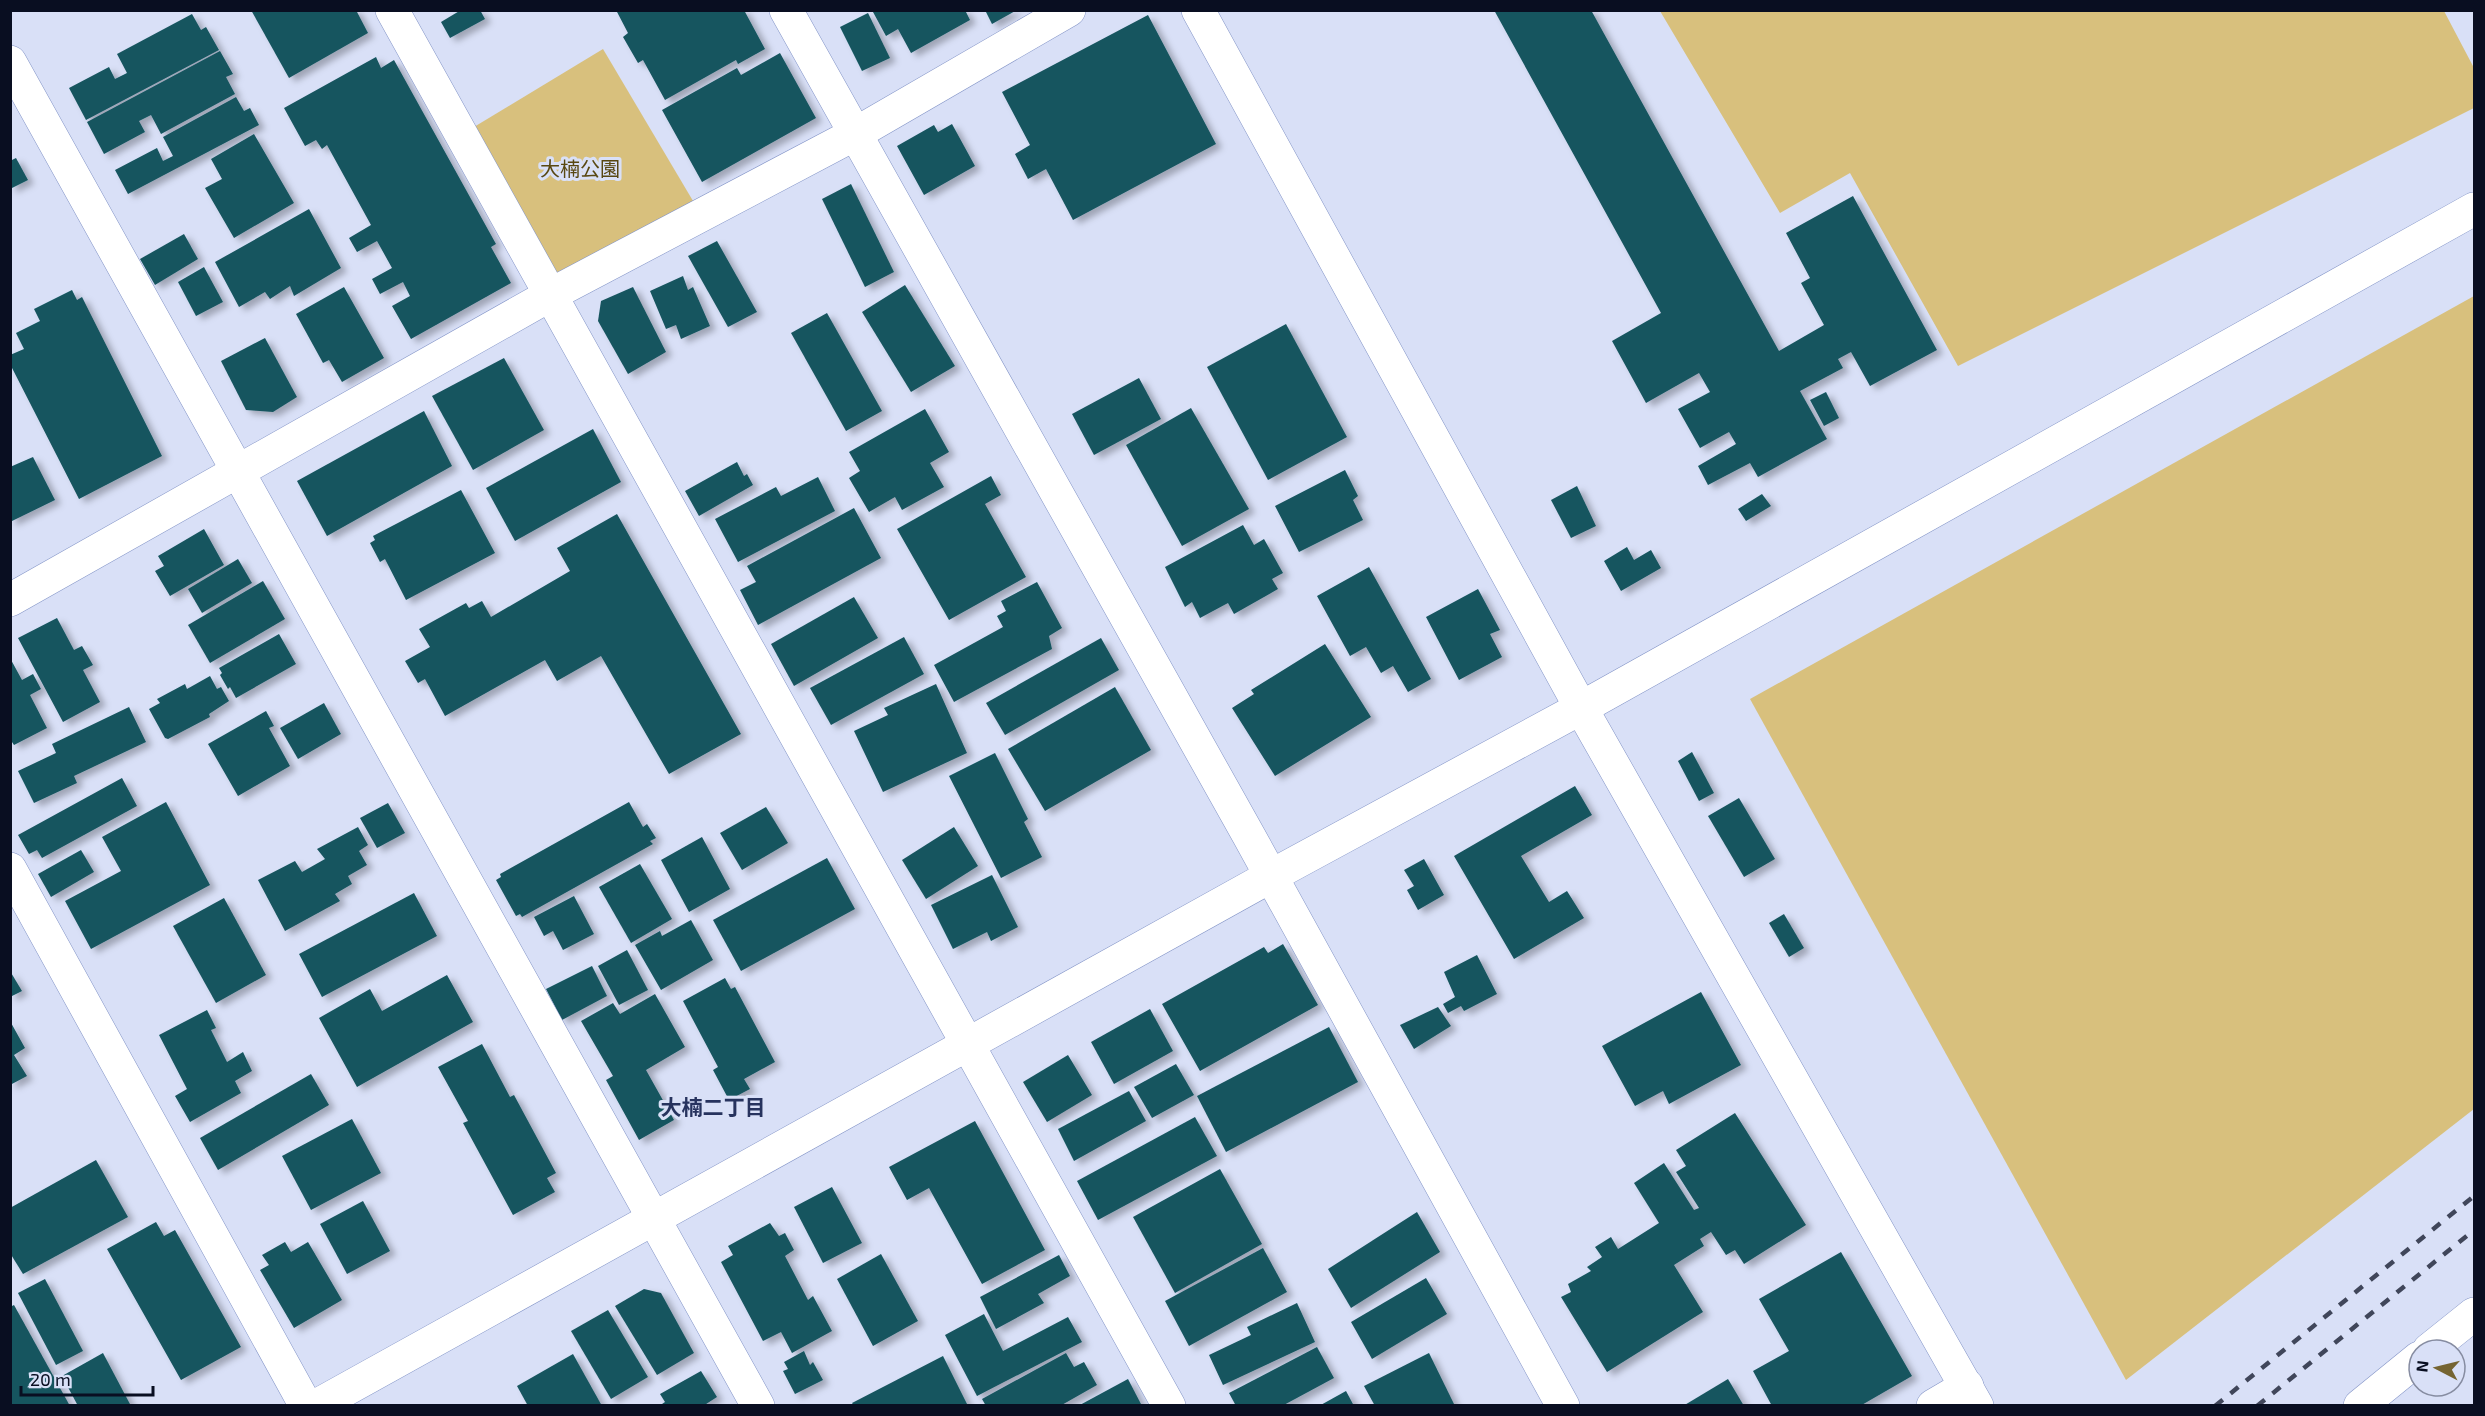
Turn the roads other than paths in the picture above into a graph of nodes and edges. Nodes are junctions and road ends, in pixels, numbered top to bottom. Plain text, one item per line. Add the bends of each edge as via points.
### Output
1 (392, 10) edge
2 (786, 10) edge
3 (1069, 10) edge
4 (1198, 10) edge
5 (10, 62) edge
6 (855, 134) junction
7 (2475, 209) edge
8 (550, 295) junction
9 (240, 471) junction
10 (10, 600) edge
11 (1581, 708) junction
12 (10, 869) edge
13 (1271, 876) junction
14 (969, 1044) junction
15 (654, 1218) junction
16 (2475, 1314) edge
17 (2444, 1338) edge
18 (2407, 1368) edge
19 (1972, 1396) edge
20 (306, 1406) edge
21 (316, 1406) edge
22 (758, 1406) edge
23 (1169, 1406) edge
24 (1563, 1406) edge
25 (1933, 1406) edge
26 (2360, 1406) edge

1 - 8 street
2 - 6 street
3 - 6 street
4 - 11 street
5 - 9 street
6 - 8 street
6 - 13 street
7 - 11 street
8 - 9 street
8 - 14 street
9 - 10 street
9 - 15 street
11 - 13 street
11 - 19 street
12 - 20 street
13 - 14 street
13 - 24 street
14 - 15 street
14 - 23 street
15 - 21 street
15 - 22 street
16 - 17 street
18 - 26 street
19 - 25 street

